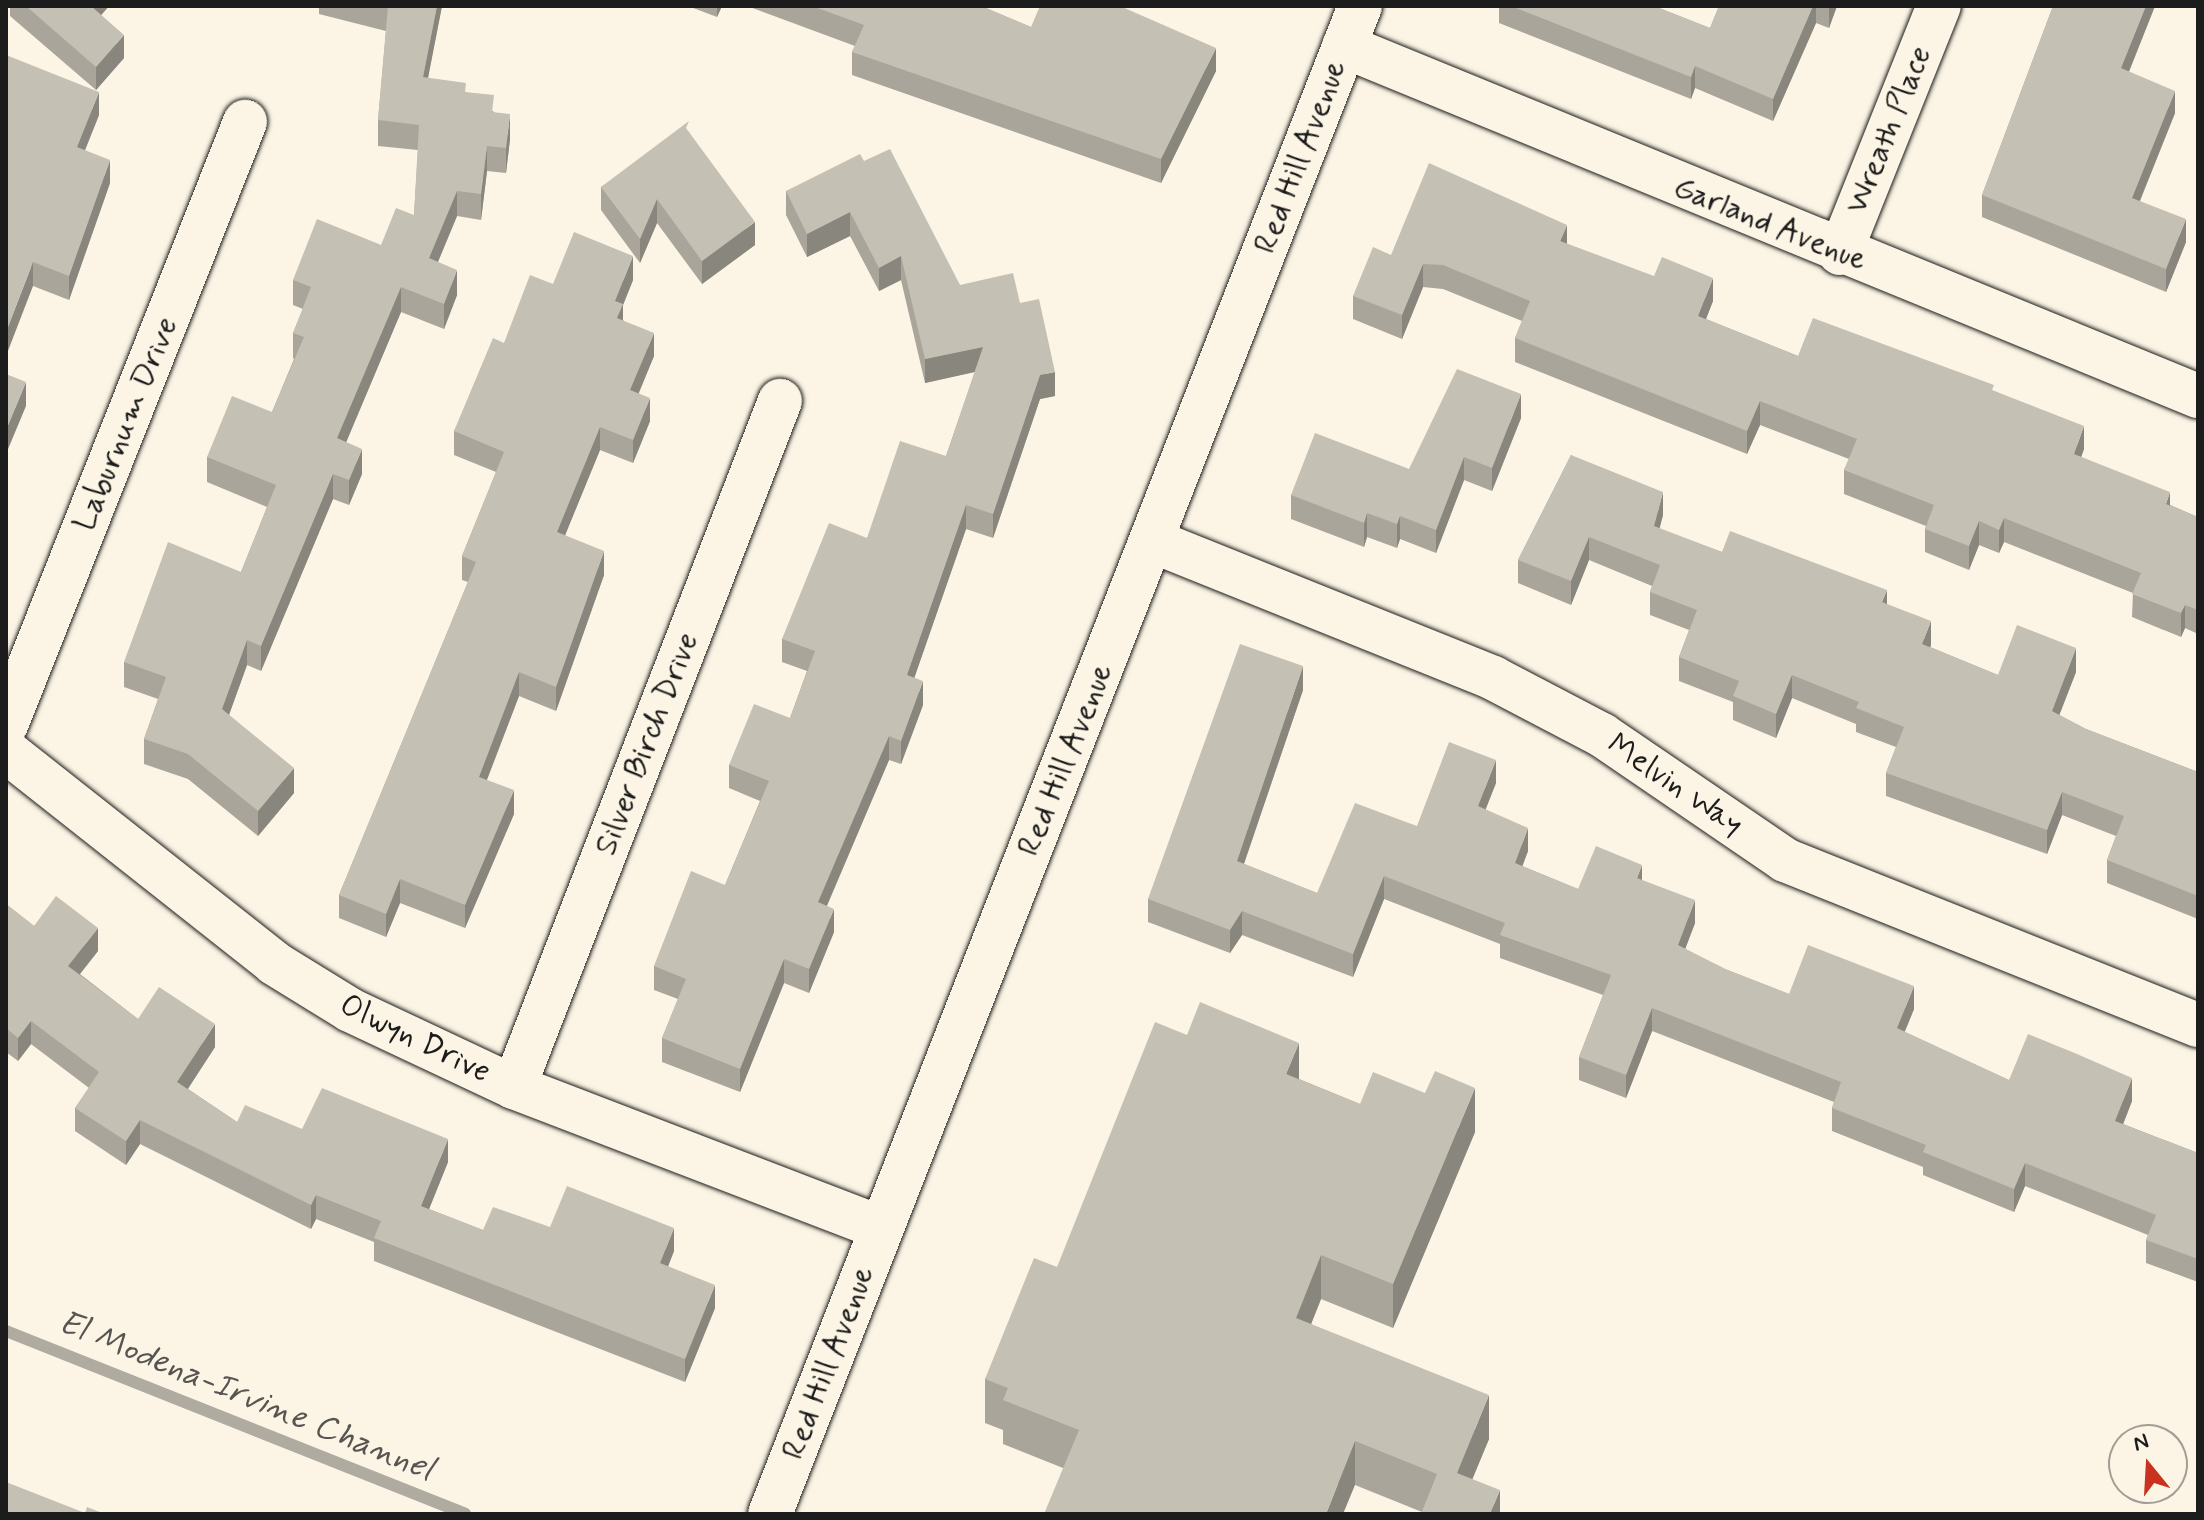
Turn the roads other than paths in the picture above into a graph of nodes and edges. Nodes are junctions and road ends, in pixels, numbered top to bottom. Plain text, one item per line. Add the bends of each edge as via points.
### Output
1 (1939, 6) edge
2 (1349, 18) edge
3 (245, 122) dead end
4 (1840, 253) junction
5 (2198, 396) edge
6 (780, 401) dead end
7 (1153, 541) junction
8 (6, 725) edge
9 (6, 751) edge
10 (2198, 1025) edge
11 (514, 1087) junction
12 (881, 1228) junction
13 (770, 1514) edge

1 - 4 street, Wreath Place
2 - 4 street, Garland Avenue
2 - 7 street, Red Hill Avenue
3 - 8 street, Laburnum Drive
4 - 5 street, Garland Avenue
6 - 11 street, Silver Birch Drive
7 - 10 street, Melvin Way via 1493,678 1602,735 1785,860
7 - 12 street, Red Hill Avenue
9 - 11 street, Olwyn Drive via 274,963 350,1010
11 - 12 street, Olwyn Drive
12 - 13 street, Red Hill Avenue

